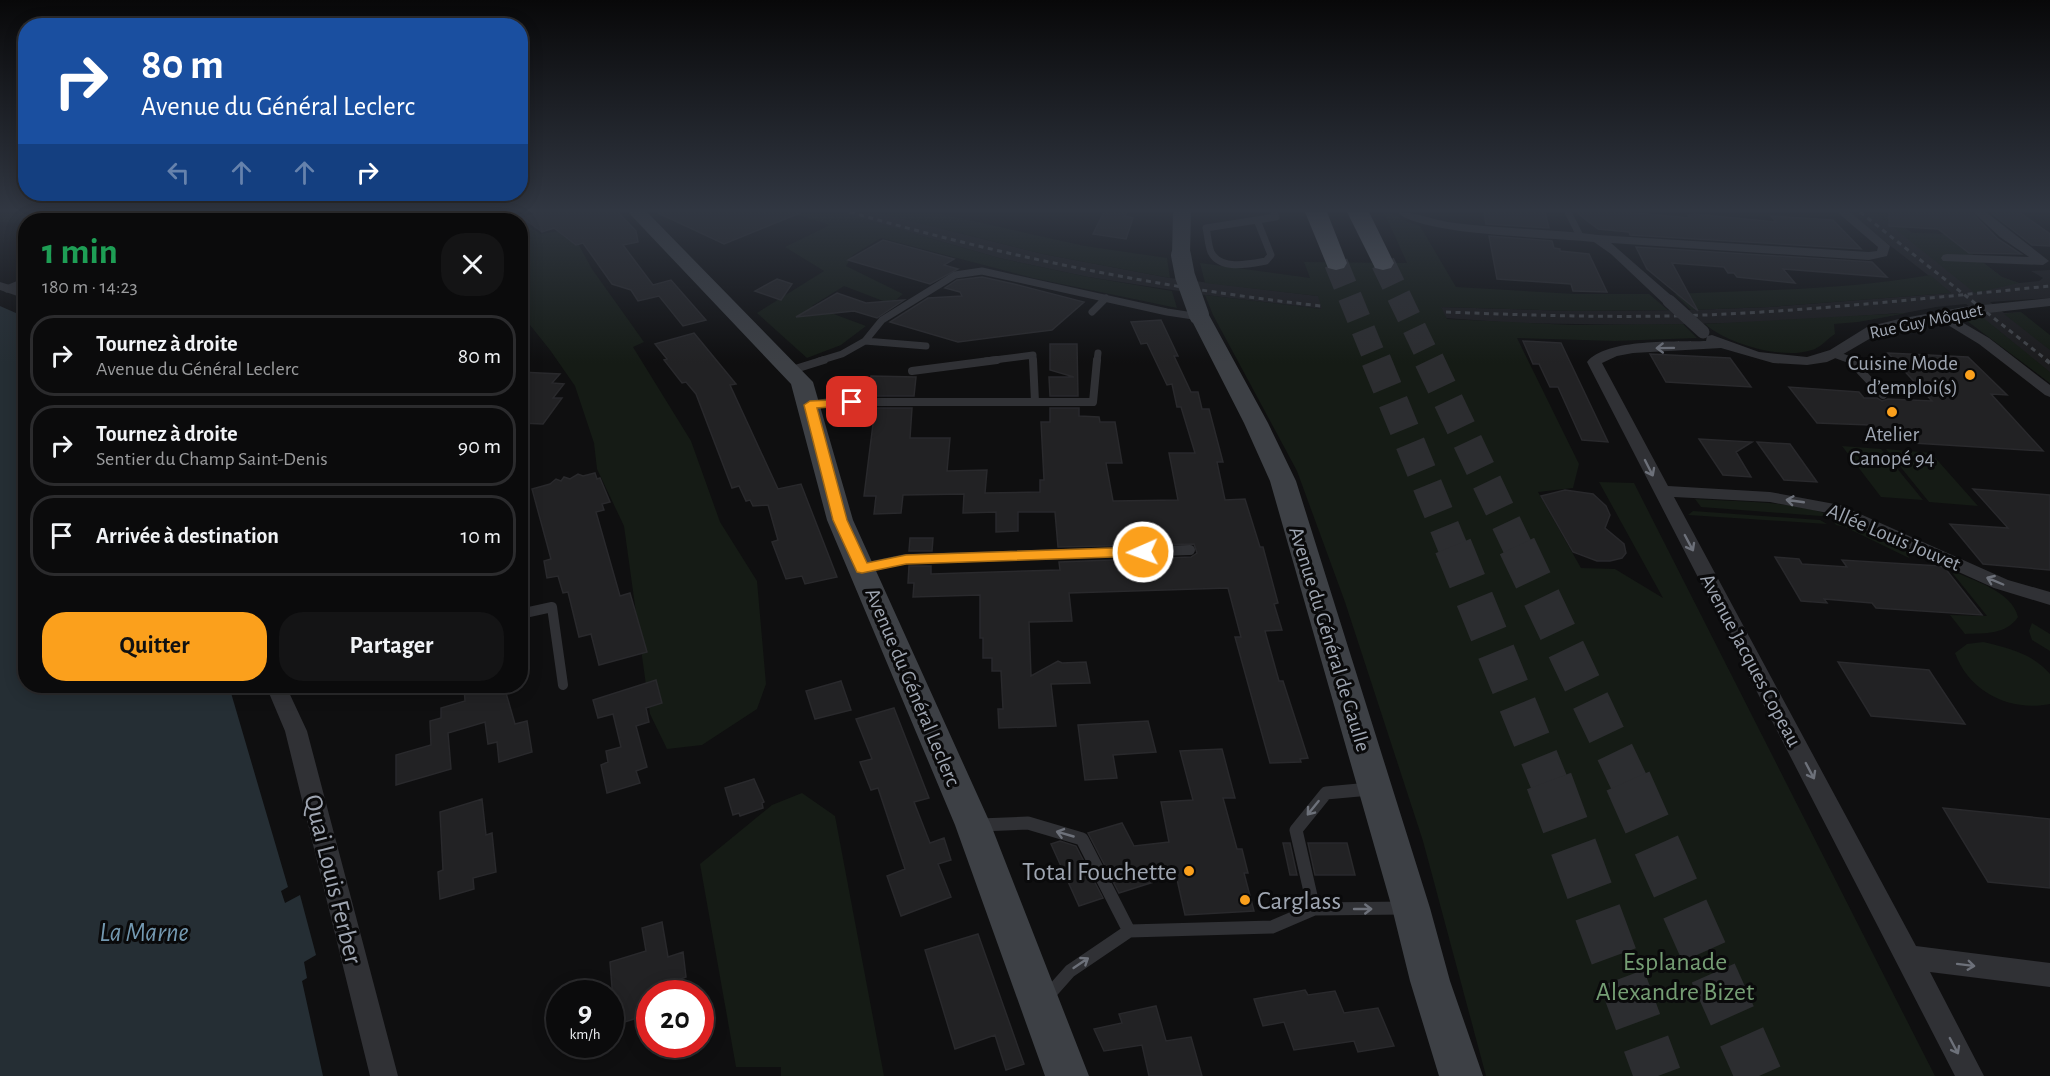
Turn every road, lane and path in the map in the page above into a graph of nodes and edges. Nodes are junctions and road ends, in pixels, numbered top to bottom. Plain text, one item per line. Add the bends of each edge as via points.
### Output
1 (688, 262) edge
2 (1182, 262) edge
3 (1224, 262) edge
4 (1260, 262) edge
5 (1627, 262) edge
6 (18, 283) edge
7 (3, 288) edge
8 (18, 293) edge
9 (1106, 298) junction
10 (2050, 302) edge
11 (1092, 312) dead end
12 (1940, 315) junction
13 (1200, 316) junction
14 (865, 341) junction
15 (1723, 344) junction
16 (926, 346) dead end
17 (1098, 353) dead end
18 (1834, 354) junction
19 (792, 370) junction
20 (912, 371) dead end
21 (2050, 392) edge
22 (1883, 395) dead end
23 (1035, 402) junction
24 (810, 405) junction
25 (1662, 491) junction
26 (1190, 550) dead end
27 (862, 569) junction
28 (2050, 599) edge
29 (528, 613) edge
30 (563, 685) dead end
31 (279, 693) edge
32 (1375, 789) junction
33 (973, 825) junction
34 (1412, 908) junction
35 (1314, 909) junction
36 (1129, 931) junction
37 (1908, 957) junction
38 (2050, 975) edge
39 (1041, 1004) junction
40 (384, 1076) edge
41 (1068, 1076) edge
42 (1461, 1076) edge
43 (1970, 1076) edge

1 - 19 main road, Avenue du Général Leclerc
2 - 13 main road, Avenue du Général de Gaulle, bridge
3 - 4 lane
5 - 15 street, Rue Guy Môquet, bridge via 1703,332
6 - 7 lane
7 - 8 street
9 - 11 lane
9 - 13 lane
9 - 14 lane via 982,271 955,274 882,320
10 - 12 street, Rue Guy Môquet
12 - 18 street, Rue Guy Môquet via 1863,333
12 - 21 street via 1984,341
13 - 32 main road, Avenue du Général de Gaulle via 1283,481
14 - 16 lane
14 - 19 lane via 842,354
15 - 18 street, Rue Guy Môquet via 1774,359 1817,360
15 -> 25 street, Avenue Jacques Copeau via 1615,350 1595,358 1596,367
17 - 23 lane via 1093,402
18 - 22 lane via 1853,361
19 - 24 main road, Avenue du Général Leclerc via 802,382
20 - 23 lane via 1033,356
23 - 24 lane
24 - 27 main road, Avenue du Général Leclerc via 840,520
28 -> 25 street, Allée Louis Jouvet via 2001,584 1834,509 1784,499
25 -> 37 street, Avenue Jacques Copeau
26 - 27 lane via 906,559
27 - 33 main road, Avenue du Général Leclerc
29 - 30 lane via 552,607
31 - 40 street, Quai Louis Ferber via 296,731
32 - 34 main road, Avenue du Général de Gaulle
32 -> 35 lane via 1326,793 1296,830
36 -> 33 lane via 1082,839 1028,823
33 - 39 main road, Avenue du Général Leclerc
35 -> 34 lane
34 - 42 main road, Avenue du Général de Gaulle via 1430,981
35 - 36 lane via 1272,927
39 -> 36 lane via 1070,971
37 -> 38 street
37 -> 43 street, Avenue Jacques Copeau
39 - 41 main road, Avenue du Général Leclerc

